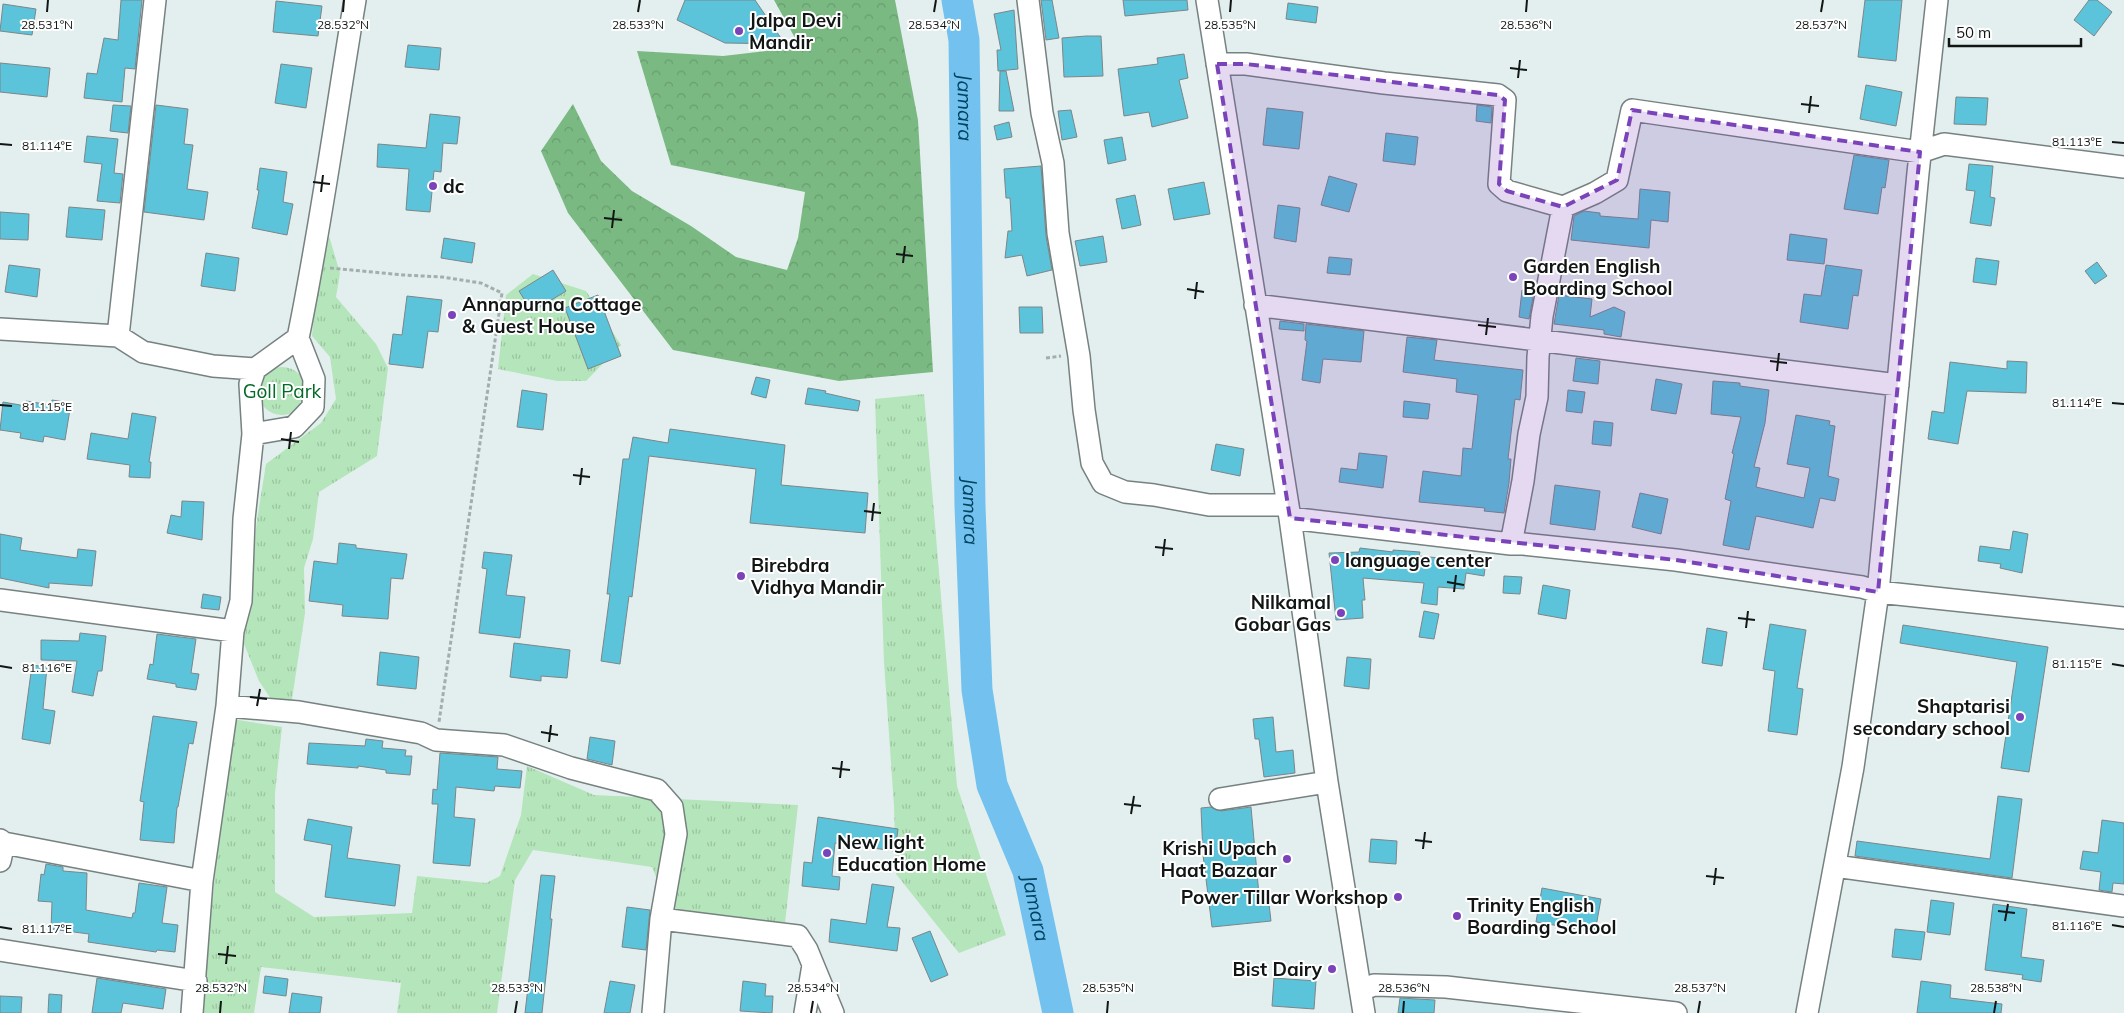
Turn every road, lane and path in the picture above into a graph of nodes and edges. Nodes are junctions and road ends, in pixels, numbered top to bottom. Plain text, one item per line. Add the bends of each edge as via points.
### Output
1 (155, 0) edge
2 (355, 0) edge
3 (1028, 0) edge
4 (1207, 0) edge
5 (1936, 0) edge
6 (1218, 64) junction
7 (1920, 152) junction
8 (2124, 167) edge
9 (1564, 207) junction
10 (313, 267) junction
11 (1255, 305) junction
12 (0, 329) edge
13 (118, 336) junction
14 (298, 338) junction
15 (1540, 339) junction
16 (255, 369) junction
17 (1898, 384) junction
18 (253, 434) junction
19 (1289, 512) junction
20 (1511, 544) junction
21 (1878, 592) junction
22 (0, 600) edge
23 (2124, 618) edge
24 (233, 631) junction
25 (227, 706) junction
26 (436, 740) junction
27 (1327, 782) junction
28 (1220, 799) dead end
29 (1, 848) edge
30 (1835, 866) junction
31 (202, 882) junction
32 (2124, 906) edge
33 (661, 919) junction
34 (0, 950) edge
35 (813, 965) junction
36 (196, 981) junction
37 (1361, 990) junction
38 (192, 1013) edge
39 (653, 1013) edge
40 (805, 1013) edge
41 (833, 1013) edge
42 (1364, 1013) edge
43 (1676, 1013) edge
44 (1807, 1013) edge

1 - 13 street
2 - 10 street
3 - 19 street via 1092,463 1103,483 1125,492 1210,505
4 - 6 street
5 - 7 street
6 - 9 street via 1246,64 1498,95 1505,100 1499,184 1507,191
6 - 11 street
7 - 8 street via 1944,144
7 - 9 street via 1632,110 1617,180
7 - 17 street
9 - 15 street
10 - 14 street
10 - 26 path via 403,276 442,276 482,283 502,293
11 - 15 street
11 - 19 street
12 - 13 street
13 - 16 street via 143,352 214,366
14 - 16 street
14 - 18 street via 314,379 313,407 294,427
15 - 17 street
15 - 20 street via 1537,397
16 - 18 street via 250,384
17 - 21 street
18 - 24 street via 244,519 241,601
19 - 20 street
19 - 27 street
20 - 21 street via 1676,560
21 - 23 street
21 - 30 street
22 - 24 street
24 - 25 street
25 - 26 street via 299,712 422,733
25 - 31 street
26 - 33 street via 504,744 571,768 657,790 672,807 676,834
27 - 28 street
27 - 37 street
29 - 31 street
30 - 32 street
30 - 44 street
31 - 36 street
33 - 35 street via 798,936
33 - 39 street
34 - 36 street
35 - 40 street
35 - 41 street
36 - 38 street
37 - 42 street
37 - 43 street via 1374,985 1446,987

